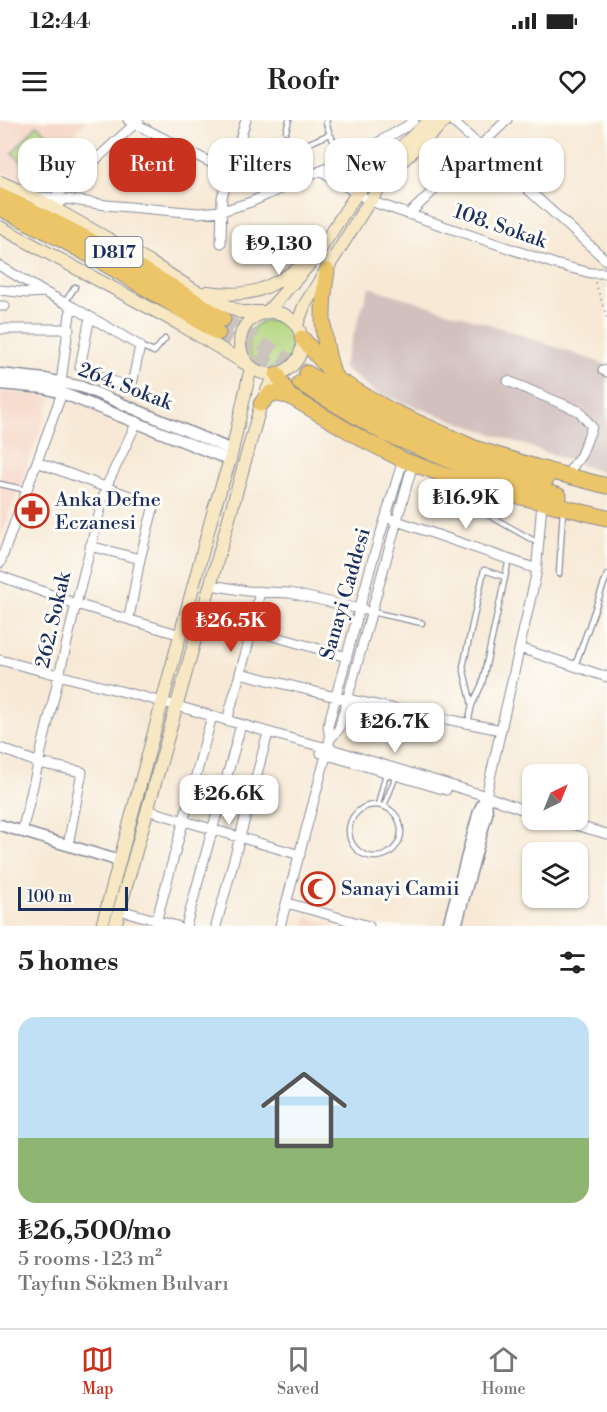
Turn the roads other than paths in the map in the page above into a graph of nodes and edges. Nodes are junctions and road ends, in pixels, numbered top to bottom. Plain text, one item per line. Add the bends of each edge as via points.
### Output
1 (246, 120) edge
2 (289, 120) edge
3 (327, 120) edge
4 (414, 120) edge
5 (430, 120) edge
6 (446, 120) edge
7 (451, 120) edge
8 (507, 120) edge
9 (134, 121) edge
10 (286, 131) dead end
11 (330, 134) junction
12 (240, 138) edge
13 (332, 138) edge
14 (385, 138) edge
15 (470, 138) edge
16 (488, 138) edge
17 (313, 141) edge
18 (208, 161) edge
19 (325, 169) edge
20 (321, 171) junction
21 (0, 182) edge
22 (223, 192) edge
23 (431, 192) edge
24 (530, 192) edge
25 (357, 193) junction
26 (0, 196) edge
27 (33, 197) junction
28 (370, 201) junction
29 (52, 207) junction
30 (0, 208) edge
31 (222, 211) junction
32 (408, 214) junction
33 (0, 227) edge
34 (221, 243) dead end
35 (314, 259) junction
36 (607, 261) edge
37 (0, 266) edge
38 (327, 271) junction
39 (607, 273) edge
40 (75, 287) dead end
41 (0, 290) edge
42 (194, 290) junction
43 (44, 292) junction
44 (69, 305) junction
45 (267, 312) junction
46 (90, 317) junction
47 (0, 329) edge
48 (69, 329) junction
49 (300, 332) junction
50 (165, 339) dead end
51 (140, 346) junction
52 (251, 367) junction
53 (0, 374) edge
54 (277, 374) junction
55 (338, 380) junction
56 (508, 381) dead end
57 (0, 384) edge
58 (61, 388) junction
59 (289, 396) junction
60 (261, 404) junction
61 (137, 422) junction
62 (231, 455) junction
63 (408, 461) junction
64 (37, 462) junction
65 (442, 474) junction
66 (568, 476) junction
67 (0, 484) edge
68 (607, 486) edge
69 (106, 487) junction
70 (27, 490) junction
71 (507, 494) junction
72 (607, 494) edge
73 (447, 495) dead end
74 (542, 503) junction
75 (468, 507) dead end
76 (607, 507) edge
77 (564, 508) junction
78 (483, 512) junction
79 (386, 517) junction
80 (607, 518) edge
81 (397, 521) junction
82 (539, 544) junction
83 (90, 546) junction
84 (140, 559) junction
85 (508, 559) junction
86 (0, 563) edge
87 (537, 569) junction
88 (559, 574) dead end
89 (607, 575) edge
90 (0, 576) edge
91 (505, 577) junction
92 (195, 580) junction
93 (211, 585) junction
94 (260, 591) junction
95 (76, 603) junction
96 (360, 609) junction
97 (372, 612) junction
98 (129, 618) junction
99 (422, 623) dead end
100 (252, 630) junction
101 (181, 635) junction
102 (520, 648) junction
103 (347, 657) junction
104 (0, 663) edge
105 (575, 666) junction
106 (240, 673) junction
107 (59, 676) junction
108 (607, 677) edge
109 (336, 697) junction
110 (348, 698) junction
111 (163, 702) junction
112 (472, 705) junction
113 (178, 706) junction
114 (212, 716) junction
115 (226, 721) junction
116 (468, 723) junction
117 (241, 724) junction
118 (501, 730) junction
119 (268, 733) junction
120 (328, 747) junction
121 (0, 748) edge
122 (39, 763) junction
123 (391, 774) junction
124 (486, 796) junction
125 (135, 806) junction
126 (381, 806) junction
127 (522, 809) edge
128 (147, 810) junction
129 (184, 821) junction
130 (0, 825) edge
131 (588, 829) edge
132 (212, 830) junction
133 (22, 832) junction
134 (607, 834) edge
135 (239, 839) junction
136 (68, 846) junction
137 (300, 855) junction
138 (126, 863) junction
139 (286, 903) junction
140 (120, 909) junction
141 (156, 923) edge
142 (102, 926) edge
143 (115, 926) edge
144 (177, 926) edge
145 (186, 926) edge
146 (216, 926) edge
147 (280, 926) edge
148 (369, 926) edge
149 (448, 926) edge
150 (456, 926) edge

1 - 12 street
2 - 10 lane
3 - 11 lane
4 - 14 street
5 - 25 main road
6 - 28 main road via 394,169
7 - 15 street
8 - 16 street
9 - 18 street
9 - 27 street via 54,198
11 - 13 lane
11 - 17 lane
19 - 20 street
20 - 25 street, 108. Sokak
20 - 31 street
21 - 27 main road
22 - 31 street
23 - 32 street
24 - 36 street
25 - 28 street, 108. Sokak
25 - 35 main road
26 - 30 highway, D817 via 82,234 180,291 220,326
27 - 29 main road
28 - 32 street, 108. Sokak
28 - 38 main road
29 - 31 street via 66,199 198,213
29 - 42 main road
31 - 34 street
32 - 39 street, 108. Sokak via 555,264
33 - 52 main road
35 - 42 main road via 256,292 234,296
35 - 45 main road
37 - 43 street
38 - 49 main road via 304,306
38 - 55 highway via 322,320 328,357
40 - 44 lane
41 - 43 street
42 - 45 main road via 240,312
43 - 44 street
44 - 46 street
44 - 48 street
45 - 49 main road via 281,313
45 - 52 main road via 249,321 240,340 244,360
46 - 51 street
46 - 51 street via 80,367 131,389
47 - 48 street
48 - 58 street
49 - 54 main road via 303,346 297,362
49 - 55 highway
50 - 51 lane via 154,352
52 - 54 main road via 268,375
52 - 62 main road
53 - 58 street, 264. Sokak
54 - 59 highway
54 - 60 main road
55 - 66 highway via 390,410 477,449
56 - 66 street via 579,411 592,427
57 - 58 street, 264. Sokak
58 - 61 street, 264. Sokak
58 - 62 street, 264. Sokak via 82,387
58 - 64 street
59 - 60 highway via 272,393
59 - 63 highway
60 - 93 main road
61 - 62 street, 264. Sokak
61 - 69 street, 262. Sokak
62 - 92 main road
63 - 65 highway
63 - 79 street, Sanayi Caddesi
63 - 81 street, Sanayi Caddesi
64 - 69 street
64 - 70 street
65 - 71 highway
65 - 73 lane
66 - 68 highway
67 - 70 lane
69 - 83 street, 262. Sokak
69 - 84 street via 154,505
70 - 86 street
71 - 74 highway
71 - 78 lane
72 - 76 highway via 504,470 420,438 303,378 386,434 474,470 541,492
74 - 77 highway
74 - 82 street
75 - 78 lane
77 - 80 highway
77 - 88 lane
78 - 82 lane
79 - 81 street
79 - 96 street, Sanayi Caddesi
81 - 85 street
81 - 97 street, Sanayi Caddesi
82 - 87 street
83 - 84 street
83 - 95 street, 262. Sokak
84 - 98 street
85 - 87 street
85 - 91 lane
87 - 102 street
89 - 105 lane
90 - 95 street
91 - 112 lane via 482,684
91 - 112 lane via 484,570 463,667
92 - 93 main road
92 - 101 main road
93 - 94 street
93 - 113 main road
94 - 96 street via 290,593
94 - 100 street
95 - 98 street
95 - 107 street, 262. Sokak
96 - 97 street
96 - 103 street, Sanayi Caddesi
97 - 99 lane
97 - 110 street, Sanayi Caddesi
98 - 101 street
100 - 103 street
100 - 106 street
101 - 111 main road
102 - 105 street
102 - 118 street
103 - 109 street, Sanayi Caddesi
104 - 107 street
105 - 108 street
106 - 109 street
106 - 115 street
107 - 111 street
107 - 122 street, 262. Sokak
109 - 110 street
109 - 120 street, Sanayi Caddesi via 328,726
110 - 116 street
110 - 120 street, Sanayi Caddesi via 339,729
111 - 113 street
111 - 125 main road
112 - 116 lane
113 - 114 street
113 - 128 main road
114 - 115 street
114 - 129 street
115 - 117 street
116 - 118 street
117 - 119 street
117 - 132 street
118 - 124 street
119 - 120 street
119 - 135 street
120 - 123 street
120 - 124 street
120 - 137 street, Sanayi Caddesi
121 - 122 street
122 - 133 street, 262. Sokak
122 - 136 street via 82,772
123 - 124 street via 467,796
123 - 126 lane
123 - 126 lane
124 - 127 street
124 - 149 street
124 - 150 street via 487,814
125 - 128 main road
125 - 138 main road
126 - 126 lane via 359,810 350,823 348,832 355,848 369,857 394,850 401,834 398,818
128 - 129 street
128 - 138 main road
129 - 132 street
129 - 141 street
130 - 133 street
131 - 134 street
132 - 135 street
132 - 145 street
133 - 136 street
135 - 137 street
135 - 146 street
136 - 138 street
137 - 139 street, Sanayi Caddesi
138 - 140 main road
138 - 142 main road
139 - 147 street, Sanayi Caddesi
139 - 148 street
140 - 141 street
140 - 143 main road
141 - 144 street

